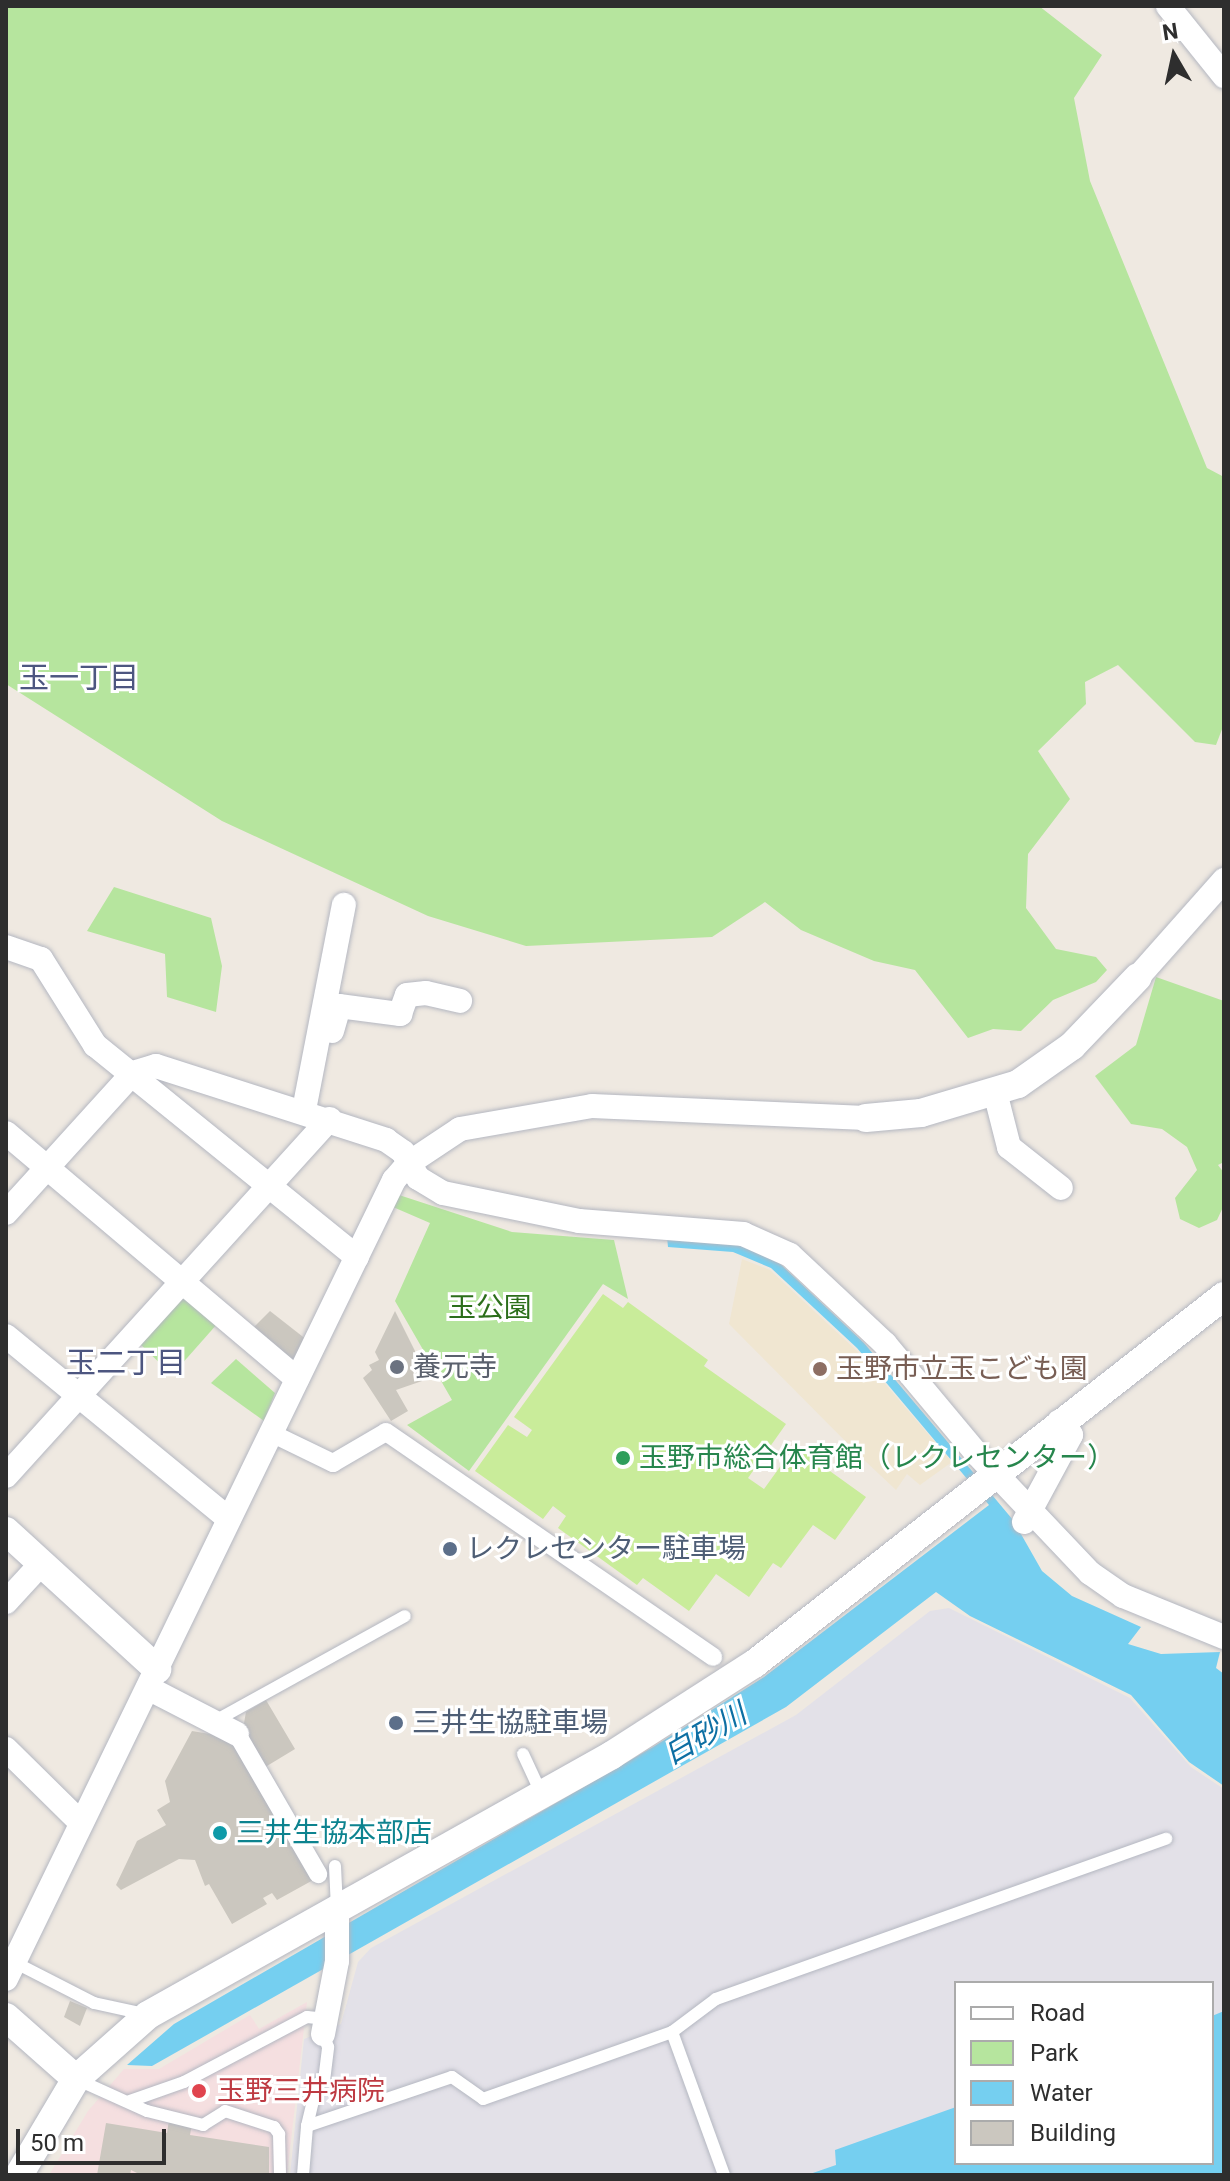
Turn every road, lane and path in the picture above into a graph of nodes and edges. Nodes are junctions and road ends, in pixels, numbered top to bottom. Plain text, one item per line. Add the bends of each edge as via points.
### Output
1 (1168, 6) edge
2 (1224, 76) edge
3 (1224, 880) edge
4 (344, 905) dead end
5 (6, 947) edge
6 (1138, 977) joint
7 (460, 1001) dead end
8 (321, 1035) junction
9 (133, 1073) junction
10 (995, 1092) junction
11 (304, 1110) junction
12 (866, 1118) joint
13 (330, 1119) junction
14 (6, 1133) edge
15 (409, 1163) junction
16 (46, 1169) junction
17 (270, 1185) junction
18 (1061, 1188) dead end
19 (6, 1213) edge
20 (357, 1257) junction
21 (183, 1282) junction
22 (1224, 1296) edge
23 (6, 1336) edge
24 (297, 1379) junction
25 (79, 1398) junction
26 (1059, 1421) junction
27 (271, 1433) junction
28 (6, 1476) edge
29 (984, 1483) junction
30 (1027, 1517) junction
31 (229, 1519) junction
32 (6, 1531) edge
33 (41, 1564) junction
34 (6, 1602) edge
35 (405, 1616) dead end
36 (1224, 1637) edge
37 (713, 1657) dead end
38 (153, 1678) junction
39 (213, 1722) junction
40 (237, 1734) joint
41 (6, 1749) edge
42 (523, 1754) dead end
43 (542, 1795) junction
44 (80, 1822) junction
45 (1166, 1839) dead end
46 (326, 1870) joint
47 (337, 1917) junction
48 (9, 1966) edge
49 (148, 2015) junction
50 (6, 2017) edge
51 (325, 2026) junction
52 (672, 2032) junction
53 (76, 2079) junction
54 (130, 2101) junction
55 (307, 2126) junction
56 (19, 2175) edge
57 (280, 2175) edge
58 (303, 2175) edge
59 (724, 2175) edge

1 - 2 street
3 - 6 street
4 - 8 street
5 - 9 street via 41,959 95,1045
6 - 10 street via 1072,1046 1043,1069
7 - 8 street via 426,993 407,995 400,1014 339,1006 330,1036
8 - 11 street
9 - 11 street via 156,1066
9 - 16 street
9 - 17 street
10 - 12 street via 921,1113
10 - 18 street via 1009,1147
11 - 13 street
12 - 15 street via 592,1106 460,1129
13 - 15 street via 386,1140
13 - 17 street
14 - 16 street
15 - 20 street via 394,1180
15 - 29 street via 418,1178 443,1193 579,1221 706,1229 769,1244 790,1255 885,1344
16 - 19 street
16 - 21 street
17 - 20 street
17 - 21 street
20 - 24 street
21 - 24 street
21 - 25 street
22 - 26 street
23 - 25 street
24 - 27 street
25 - 28 street
25 - 31 street
26 - 29 street
26 - 30 street via 1071,1435
27 - 31 street
27 - 37 street via 333,1463 386,1432
29 - 30 street
29 - 43 street via 754,1664
30 - 36 street via 1123,1596
31 - 38 street
32 - 33 street
33 - 34 street
33 - 38 street
35 - 39 lane
38 - 39 street
38 - 44 street
39 - 40 street
40 - 46 street
41 - 44 street
42 - 43 lane
43 - 47 street
44 - 48 street
45 - 52 lane via 716,1999
46 - 47 lane
47 - 49 street
47 - 51 street via 337,1961
48 - 49 lane via 94,2003
49 - 53 street
50 - 53 street
51 - 54 lane via 307,2017 184,2082
51 - 55 lane via 324,2081 317,2084
52 - 55 lane via 483,2099 452,2077
52 - 59 lane
53 - 54 lane
53 - 56 street
54 - 57 lane via 147,2111 203,2125 225,2111 274,2127 279,2134
55 - 58 lane

